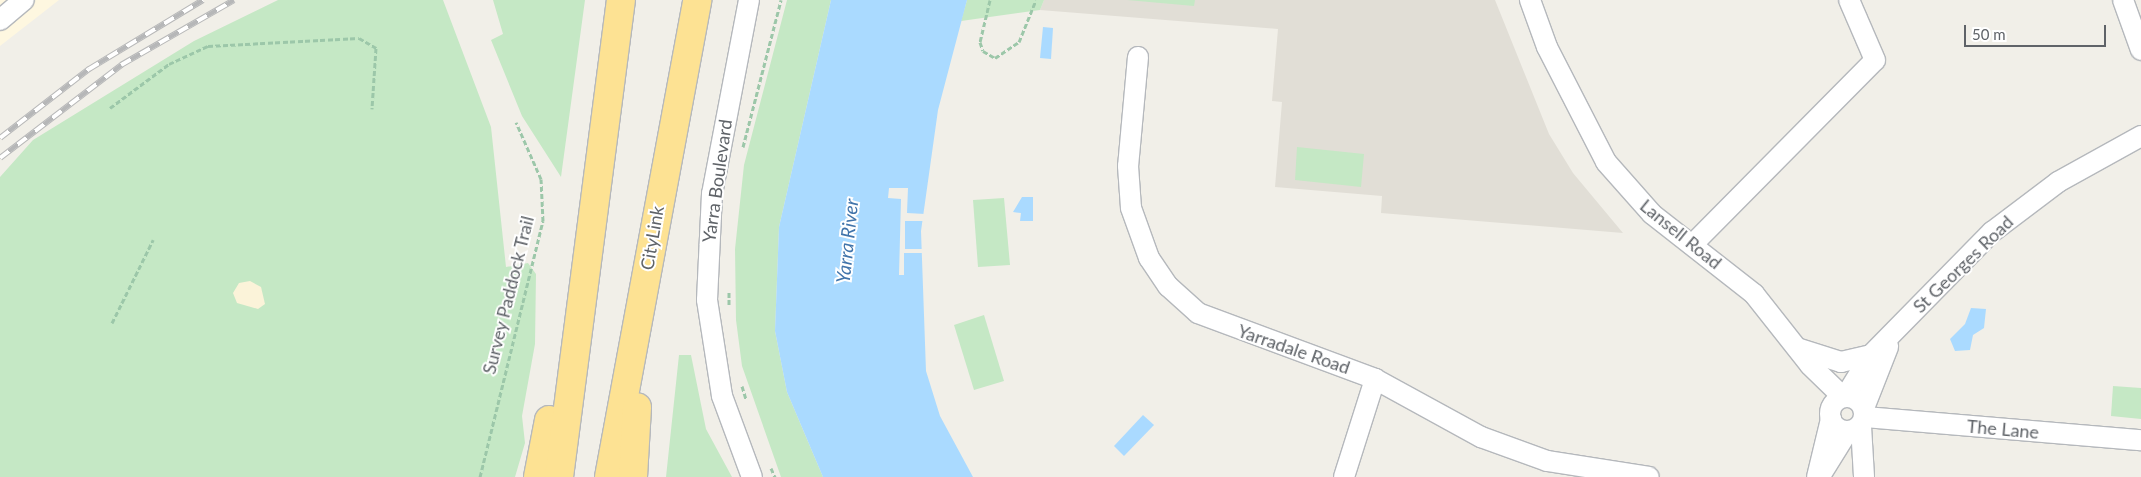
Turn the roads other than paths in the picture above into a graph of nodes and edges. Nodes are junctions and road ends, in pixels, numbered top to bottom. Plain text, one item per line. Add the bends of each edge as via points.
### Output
1 (24, 0) edge
2 (621, 0) edge
3 (696, 0) edge
4 (749, 0) edge
5 (1530, 0) edge
6 (1849, 0) edge
7 (2123, 0) edge
8 (0, 20) edge
9 (2141, 50) edge
10 (1138, 57) dead end
11 (608, 116) junction
12 (2141, 136) edge
13 (1692, 245) junction
14 (645, 281) junction
15 (1893, 336) junction
16 (1798, 348) junction
17 (1871, 355) junction
18 (1375, 379) junction
19 (1837, 406) junction
20 (1857, 423) junction
21 (2141, 440) edge
22 (538, 477) edge
23 (559, 477) edge
24 (609, 477) edge
25 (633, 477) edge
26 (752, 477) edge
27 (1344, 477) edge
28 (1649, 477) edge
29 (1818, 477) edge
30 (1863, 477) edge

1 - 8 street
2 - 11 highway
3 - 14 highway, CityLink
4 - 26 street, Yarra Boulevard via 712,194 707,290 722,396
5 - 13 street, Lansell Road via 1547,47 1606,162 1652,214
6 - 13 street via 1875,60
7 - 9 street
10 - 18 street, Yarradale Road via 1128,166 1130,198 1138,234 1168,286 1198,312 1230,327
11 - 22 highway
11 - 23 highway
12 - 15 street, St Georges Road via 2089,162 2021,208 1966,256
13 - 16 street, Lansell Road via 1754,294
14 - 24 highway, CityLink
14 - 25 highway
15 - 17 street, St Georges Road
15 - 20 street, St Georges Road
16 - 17 street, Lansell Road via 1834,362
16 - 19 street, Lansell Road
17 - 19 street, St Georges Road
18 - 27 street
18 - 28 street, Yarradale Road via 1481,437 1547,461
19 - 20 street via 1837,428
19 - 20 street via 1856,399
19 - 29 street, St Georges Road
20 - 21 street, The Lane
20 - 29 street, St Georges Road
20 - 30 street

